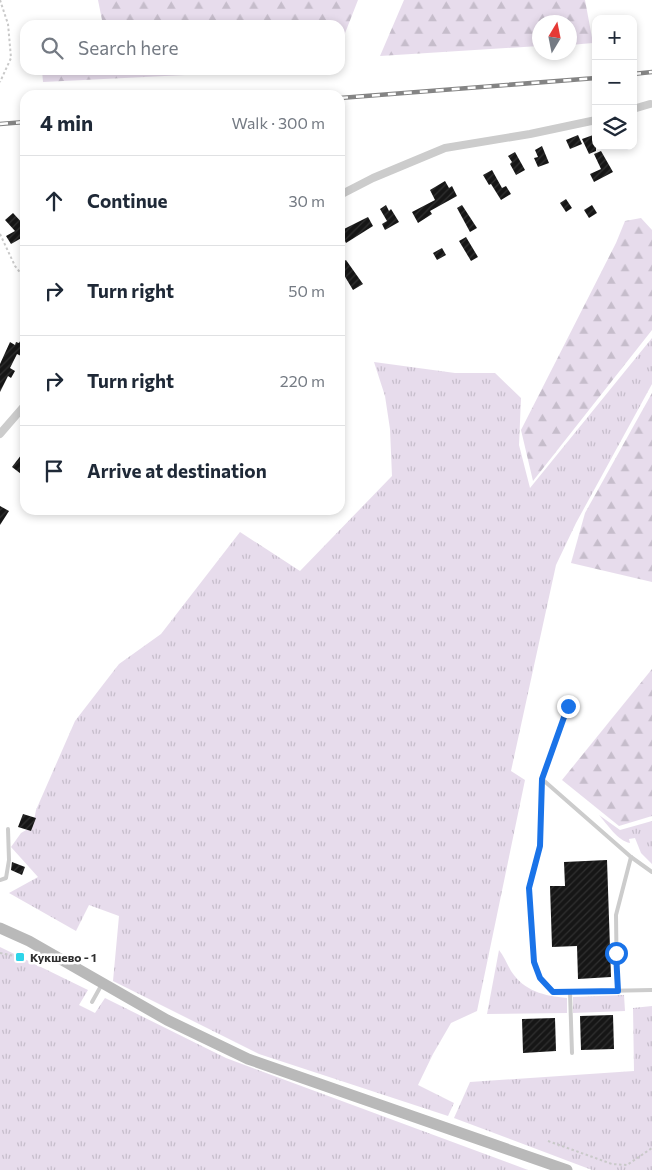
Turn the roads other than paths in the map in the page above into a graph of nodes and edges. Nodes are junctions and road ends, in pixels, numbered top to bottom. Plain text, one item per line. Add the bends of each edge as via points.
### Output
1 (650, 104) dead end
2 (637, 108) edge
3 (592, 121) edge
4 (345, 192) edge
5 (20, 410) edge
6 (0, 434) edge
7 (568, 706) dead end
8 (542, 779) junction
9 (8, 829) dead end
10 (631, 857) junction
11 (652, 872) edge
12 (0, 880) edge
13 (0, 928) edge
14 (103, 983) junction
15 (652, 990) edge
16 (618, 991) junction
17 (570, 992) junction
18 (92, 1002) dead end
19 (572, 1053) dead end
20 (566, 1170) edge

1 - 2 street
3 - 4 street via 445,148
5 - 6 street
7 - 8 lane
8 - 10 lane
8 - 17 lane via 540,846 529,888 534,962 540,978 553,992
9 - 12 lane via 9,860 6,878
10 - 11 lane
10 - 16 lane via 616,916
13 - 14 street
14 - 18 lane
14 - 20 street via 166,1020 248,1059
15 - 16 lane
16 - 17 lane
17 - 19 lane

